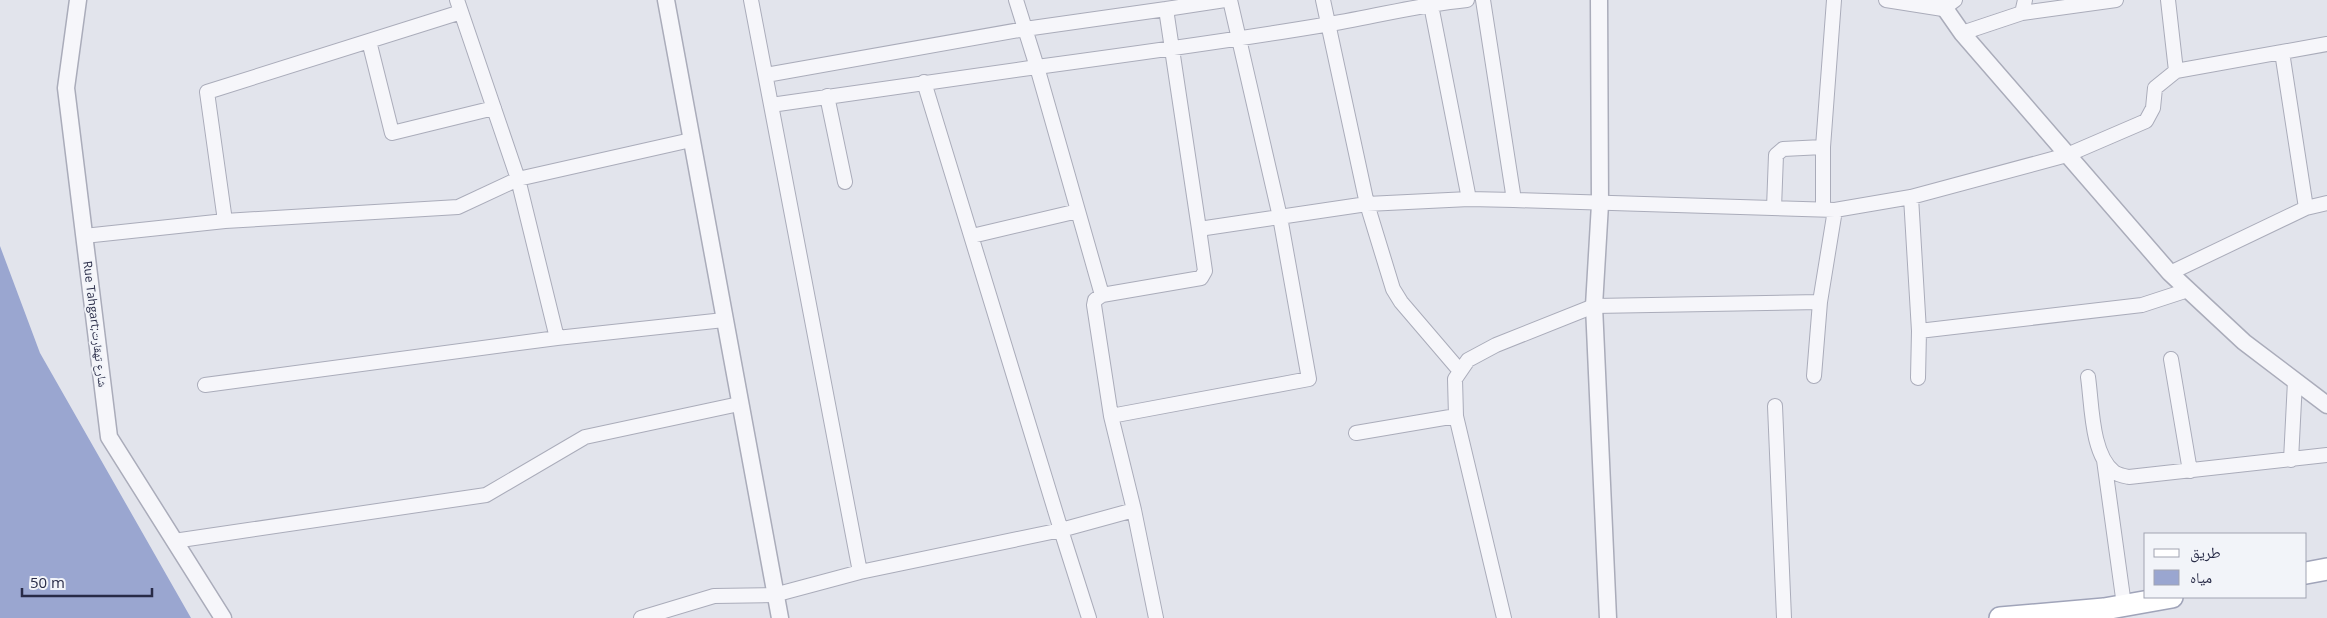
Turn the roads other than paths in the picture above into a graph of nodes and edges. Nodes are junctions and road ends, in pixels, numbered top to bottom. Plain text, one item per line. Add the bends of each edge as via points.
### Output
1 (78, 0) edge
2 (666, 0) edge
3 (750, 0) edge
4 (1016, 0) edge
5 (1225, 0) edge
6 (1230, 0) edge
7 (1323, 0) edge
8 (1467, 0) edge
9 (1483, 0) edge
10 (1599, 0) edge
11 (1834, 0) edge
12 (1886, 0) edge
13 (2116, 0) edge
14 (2168, 0) edge
15 (1430, 2) edge
16 (1946, 3) edge
17 (459, 6) edge
18 (2024, 6) edge
19 (1166, 9) junction
20 (1327, 25) junction
21 (1025, 29) junction
22 (1962, 33) junction
23 (1238, 39) junction
24 (369, 41) junction
25 (2327, 44) edge
26 (1173, 49) junction
27 (2282, 52) junction
28 (1037, 67) junction
29 (2176, 71) junction
30 (766, 75) junction
31 (924, 82) junction
32 (827, 96) junction
33 (771, 105) junction
34 (494, 108) junction
35 (691, 140) junction
36 (1823, 147) junction
37 (2067, 155) junction
38 (518, 179) junction
39 (845, 182) dead end
40 (1911, 197) junction
41 (1469, 199) junction
42 (1514, 200) junction
43 (2327, 203) edge
44 (1367, 204) junction
45 (1600, 204) junction
46 (1774, 208) junction
47 (2306, 208) junction
48 (1829, 210) junction
49 (1078, 211) junction
50 (1280, 216) junction
51 (225, 221) junction
52 (1199, 228) junction
53 (84, 236) junction
54 (972, 236) junction
55 (2170, 273) junction
56 (2188, 290) junction
57 (1102, 296) junction
58 (1820, 302) junction
59 (1594, 306) junction
60 (724, 320) junction
61 (1918, 331) junction
62 (558, 338) junction
63 (2171, 359) dead end
64 (1460, 371) junction
65 (1814, 376) dead end
66 (2088, 377) dead end
67 (1918, 378) dead end
68 (2295, 381) junction
69 (205, 385) dead end
70 (739, 404) junction
71 (2327, 405) edge
72 (1775, 406) dead end
73 (1111, 416) junction
74 (1456, 416) junction
75 (1356, 434) dead end
76 (2327, 455) edge
77 (2104, 460) junction
78 (2291, 460) junction
79 (2190, 471) junction
80 (1134, 510) junction
81 (1061, 530) junction
82 (174, 541) junction
83 (2327, 570) edge
84 (860, 572) junction
85 (2307, 573) edge
86 (774, 595) junction
87 (2168, 598) edge
88 (2111, 611) edge
89 (223, 618) edge
90 (641, 618) edge
91 (780, 618) edge
92 (1089, 618) edge
93 (1156, 618) edge
94 (1504, 618) edge
95 (1608, 618) edge
96 (1784, 618) edge
97 (2000, 618) edge

1 - 53 street, Rue Tahgart;شارع تهقارت via 66,88
2 - 35 street
3 - 30 street
4 - 21 street
5 - 19 street
6 - 23 street
7 - 20 street
8 - 15 street
9 - 42 street
10 - 45 street
11 - 36 street
12 - 16 street
13 - 18 street
14 - 29 street
15 - 20 street
15 - 41 street
16 - 22 street
17 - 24 street
17 - 34 street
18 - 22 street
19 - 21 street
19 - 26 street
20 - 23 street
20 - 44 street
21 - 28 street
21 - 30 street
22 - 37 street
23 - 26 street
23 - 50 street
24 - 34 street via 392,133
24 - 51 street via 207,92
25 - 27 street
26 - 28 street
26 - 52 street
27 - 29 street
27 - 47 street
28 - 31 street
28 - 49 street
29 - 37 street via 2155,88 2153,108 2146,121
30 - 33 street
31 - 32 street
31 - 54 street
32 - 33 street
32 - 39 street
33 - 84 street
34 - 38 street
35 - 38 street
35 - 60 street
36 - 46 street via 1783,149 1776,155
36 - 48 street
37 - 40 street
37 - 55 street
38 - 51 street via 458,207
38 - 62 street
40 - 48 street
40 - 61 street
41 - 42 street
41 - 44 street
42 - 45 street
43 - 47 street
44 - 50 street
44 - 64 street via 1393,289
45 - 46 street
45 - 59 street
46 - 48 street
47 - 55 street
48 - 58 street
49 - 54 street
49 - 57 street
50 - 52 street
50 - 73 street via 1309,379
51 - 53 street
52 - 57 street via 1205,271 1201,278
53 - 82 street, Rue Tahgart;شارع تهقارت via 109,437
54 - 81 street
55 - 56 street
56 - 61 street via 2142,305
56 - 68 street via 2244,342
57 - 73 street via 1095,300 1094,305
58 - 59 street
58 - 65 street
59 - 64 street via 1496,346 1468,360
59 - 95 street
60 - 62 street
60 - 70 street
61 - 67 street
62 - 69 street
63 - 79 street
64 - 74 street via 1455,378
66 - 77 street via 2097,444
68 - 71 street
68 - 78 street
70 - 82 street via 585,437 486,495
70 - 86 street
72 - 96 street
73 - 80 street
74 - 75 street
74 - 94 street
76 - 78 street
77 - 79 street via 2116,473 2129,477
77 - 88 street
78 - 79 street
80 - 81 street
80 - 93 street
81 - 84 street
81 - 92 street
82 - 89 street, Rue Tahgart;شارع تهقارت
83 - 85 main road
84 - 86 street
86 - 90 street via 714,596
86 - 91 street
87 - 88 main road
88 - 97 main road

